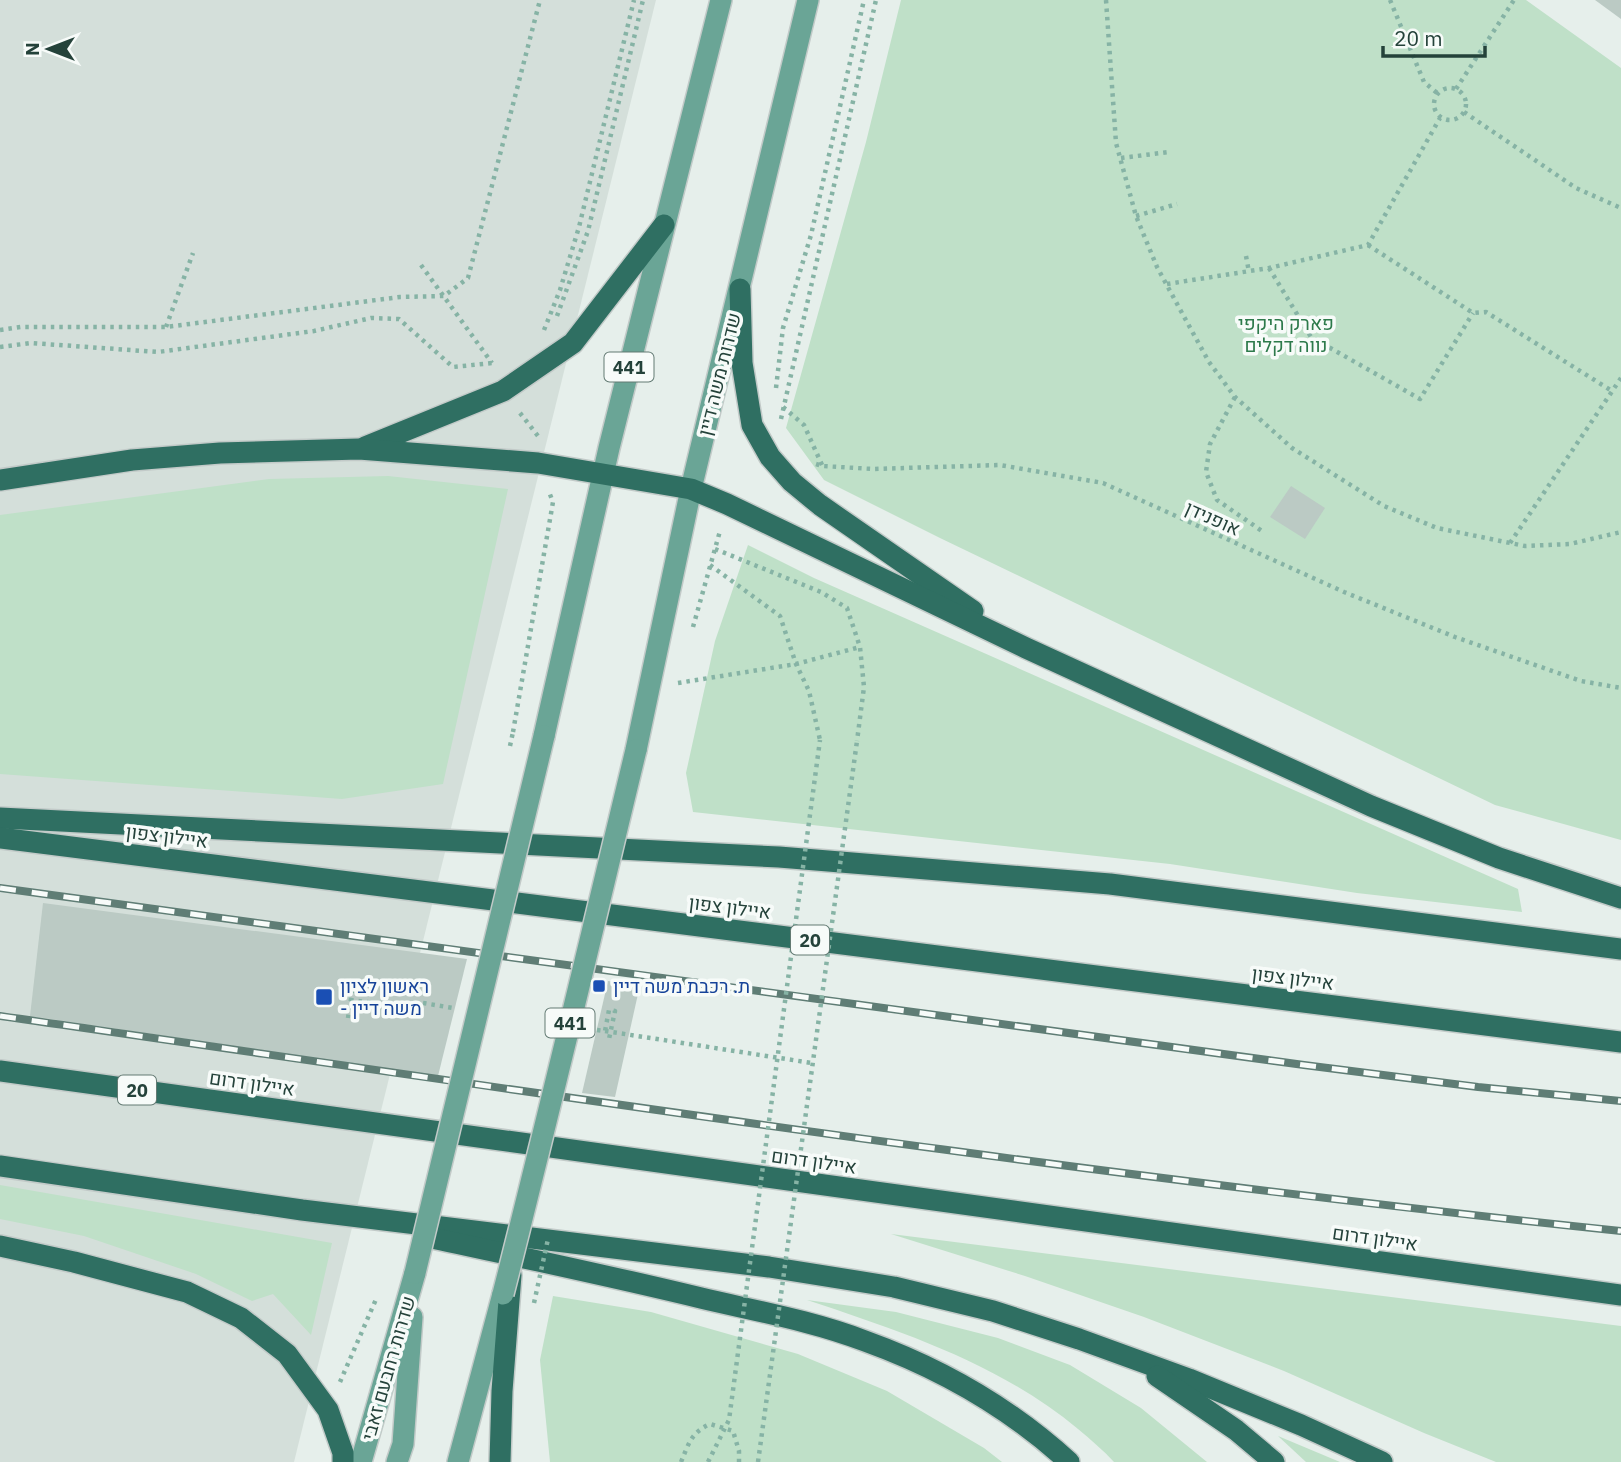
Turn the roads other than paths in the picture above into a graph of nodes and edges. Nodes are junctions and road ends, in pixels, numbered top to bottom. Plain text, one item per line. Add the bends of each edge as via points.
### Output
1 (721, 0) edge
2 (808, 0) edge
3 (664, 225) junction
4 (740, 289) junction
5 (359, 449) junction
6 (603, 473) junction
7 (0, 480) edge
8 (691, 489) junction
9 (1026, 648) junction
10 (0, 818) edge
11 (0, 838) edge
12 (1621, 898) edge
13 (1621, 949) edge
14 (1621, 1042) edge
15 (0, 1072) edge
16 (0, 1166) edge
17 (302, 1210) junction
18 (0, 1246) edge
19 (415, 1273) junction
20 (506, 1295) junction
21 (1621, 1295) edge
22 (1130, 1357) junction
23 (343, 1462) edge
24 (361, 1462) edge
25 (397, 1462) edge
26 (458, 1462) edge
27 (500, 1462) edge
28 (1069, 1462) edge
29 (1274, 1462) edge
30 (1382, 1462) edge

1 - 3 main road, 441
2 - 4 main road, שדרות משה דיין / 441
3 - 5 highway via 573,343 503,391
3 - 6 main road, 441
4 - 8 main road, שדרות משה דיין / 441
4 - 9 highway via 742,363 752,425 770,457 820,505
5 - 6 highway via 538,463
5 - 7 highway via 132,460
6 - 8 highway
6 - 19 main road, 441, bridge
8 - 9 highway
8 - 20 main road, שדרות משה דיין / 441, bridge via 636,750
9 - 12 highway via 1371,806 1499,858
10 - 13 highway via 779,857 1110,884
11 - 14 highway, איילון צפון / 20
15 - 21 highway, איילון דרום / 20
16 - 17 highway
17 - 22 highway via 769,1267 894,1287 993,1311
17 - 28 highway via 646,1285 864,1340 950,1378 993,1403
18 - 23 highway via 187,1293 241,1318 287,1354 328,1410
19 - 24 main road, שדרות רחבעם זאבי / 441
19 - 25 main road, 441 via 403,1444
20 - 26 main road, 441
20 - 27 highway
22 - 29 highway
22 - 30 highway

